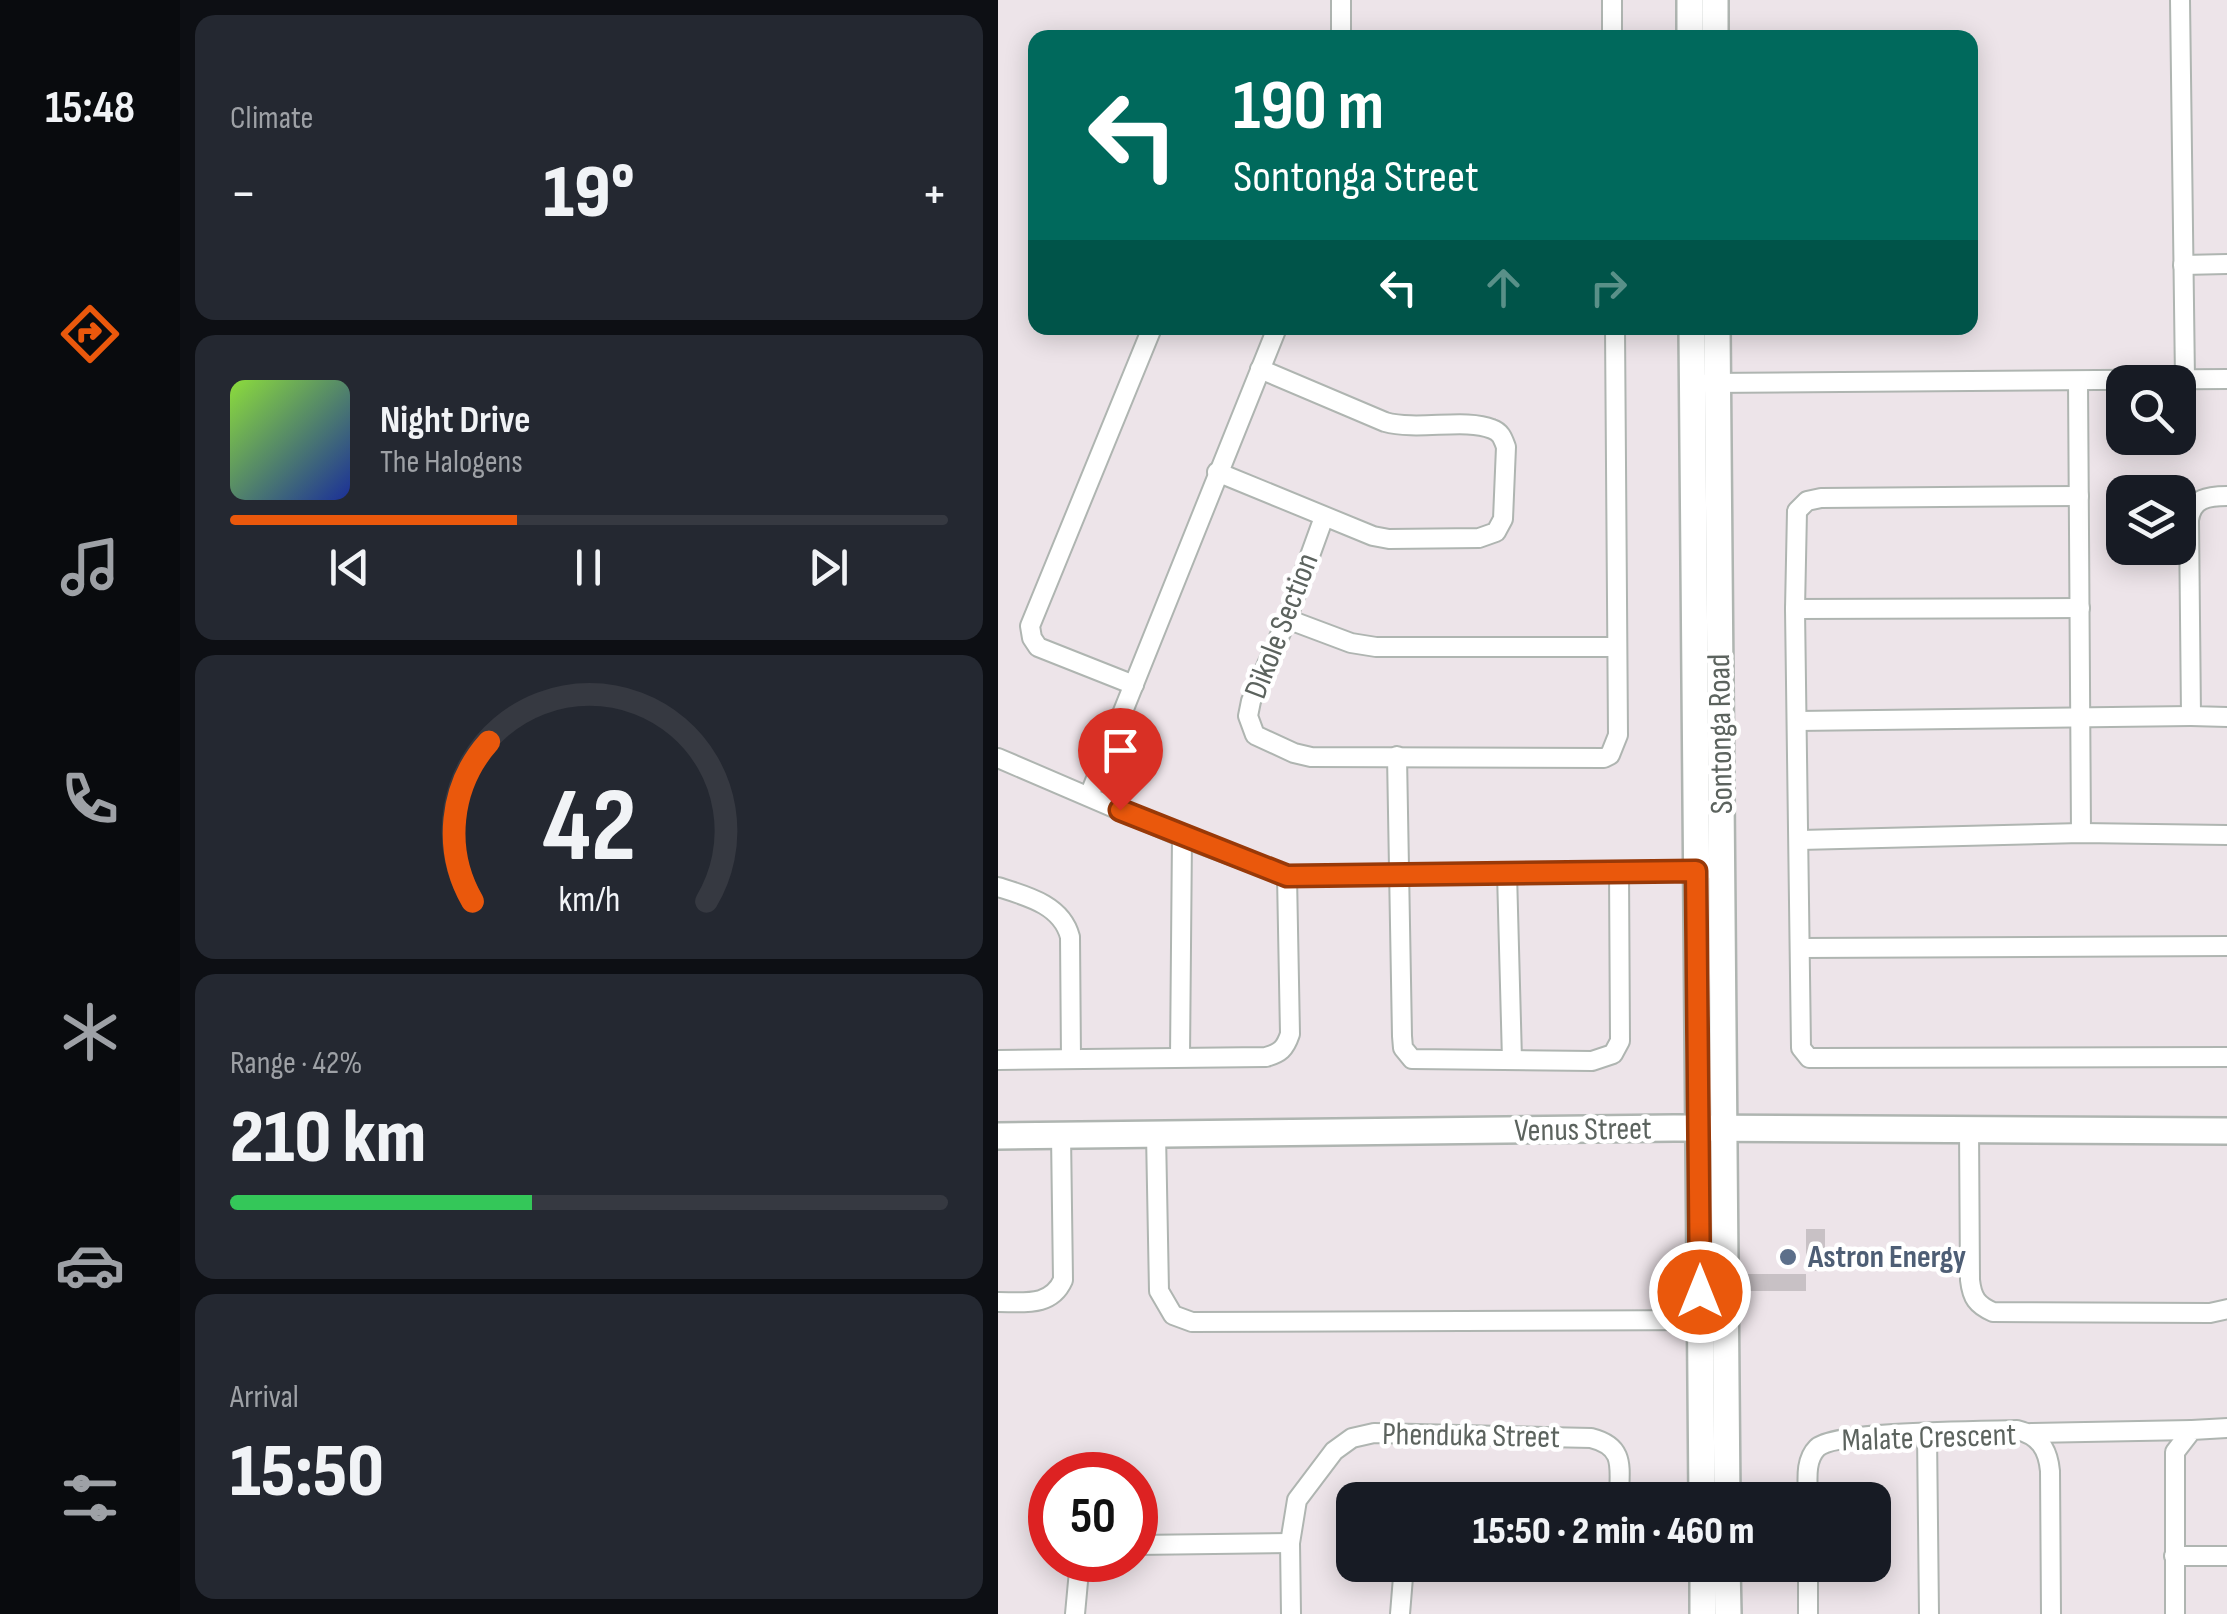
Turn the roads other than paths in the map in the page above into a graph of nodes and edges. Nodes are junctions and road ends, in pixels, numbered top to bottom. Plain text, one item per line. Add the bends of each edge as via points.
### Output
1 (1342, 0) edge
2 (1612, 0) edge
3 (1690, 0) edge
4 (1715, 0) edge
5 (2180, 0) edge
6 (1342, 30) edge
7 (1612, 30) edge
8 (1690, 30) edge
9 (1715, 30) edge
10 (2228, 264) edge
11 (2183, 265) junction
12 (1149, 335) edge
13 (1274, 335) edge
14 (1615, 335) edge
15 (1694, 335) edge
16 (1715, 335) edge
17 (2185, 365) edge
18 (1260, 369) junction
19 (2228, 379) edge
20 (2078, 380) junction
21 (2106, 380) edge
22 (2196, 380) edge
23 (1704, 382) junction
24 (1218, 472) junction
25 (2078, 496) junction
26 (2228, 496) edge
27 (1324, 516) junction
28 (2080, 608) junction
29 (1795, 609) junction
30 (1287, 619) junction
31 (1617, 647) junction
32 (1134, 685) junction
33 (2191, 716) junction
34 (2228, 717) edge
35 (2082, 720) junction
36 (1797, 721) junction
37 (1397, 756) junction
38 (998, 758) edge
39 (1090, 796) junction
40 (2081, 833) junction
41 (2228, 835) edge
42 (1182, 836) junction
43 (1800, 840) junction
44 (1709, 870) junction
45 (1618, 872) junction
46 (1507, 873) junction
47 (1398, 874) junction
48 (1287, 876) junction
49 (998, 887) edge
50 (2228, 946) edge
51 (1800, 948) junction
52 (2228, 1057) edge
53 (1180, 1058) junction
54 (1071, 1059) junction
55 (998, 1060) edge
56 (1512, 1060) junction
57 (1713, 1128) junction
58 (1969, 1128) junction
59 (2228, 1131) edge
60 (1156, 1134) junction
61 (1062, 1135) junction
62 (998, 1136) edge
63 (998, 1302) edge
64 (2228, 1309) edge
65 (1713, 1320) junction
66 (2228, 1428) edge
67 (2192, 1430) junction
68 (1927, 1433) junction
69 (2031, 1434) junction
70 (1619, 1482) edge
71 (1703, 1482) edge
72 (1726, 1482) edge
73 (1809, 1482) edge
74 (1290, 1543) junction
75 (1158, 1545) edge
76 (2174, 1556) junction
77 (2228, 1556) edge
78 (1078, 1582) edge
79 (1400, 1582) edge
80 (1702, 1582) edge
81 (1728, 1582) edge
82 (1808, 1582) edge
83 (1075, 1614) edge
84 (1291, 1614) edge
85 (1400, 1614) edge
86 (1703, 1614) edge
87 (1728, 1614) edge
88 (1808, 1614) edge
89 (1929, 1614) edge
90 (2051, 1614) edge
91 (2175, 1614) edge

1 - 6 street
2 - 7 street
3 - 8 main road
4 - 9 main road
5 - 11 street
10 - 11 street
11 - 17 street
12 - 32 street via 1030,626 1038,647
13 - 18 street
14 - 31 street
15 - 23 main road, Sontonga Road
16 - 23 main road, Sontonga Road
18 - 24 street
18 - 27 street, Dikole Section via 1385,422 1485,427 1503,438 1503,519 1490,536 1381,538
19 - 22 street
20 - 21 street
20 - 23 street
20 - 25 street
23 - 44 main road, Sontonga Road
24 - 27 street, Dikole Section
24 - 32 street
25 - 28 street
25 - 29 street via 1807,500 1796,517
26 - 33 street via 2200,500 2190,515
27 - 30 street, Dikole Section
28 - 29 street
28 - 35 street
29 - 36 street
30 - 31 street via 1376,647
30 - 37 street, Dikole Section via 1251,701 1254,735 1311,757
31 - 37 street via 1618,735 1604,758
32 - 39 street
33 - 34 street
33 - 35 street
35 - 36 street
35 - 40 street
36 - 43 street
37 - 47 street
38 - 39 street
39 - 42 street
40 - 41 street
40 - 43 street
42 - 48 street
42 - 53 street
43 - 51 street
44 - 45 street
44 - 57 main road, Sontonga Road
45 - 46 street
45 - 56 street via 1618,1048 1604,1060
46 - 47 street
46 - 56 street
47 - 48 street
47 - 56 street via 1407,1055 1422,1061
48 - 53 street via 1286,1046 1266,1058
49 - 54 street via 1048,906 1066,922
50 - 51 street
51 - 52 street via 1800,1036 1809,1058
53 - 54 street
54 - 55 street
57 - 58 main road, Venus Street
57 - 60 main road, Venus Street
57 - 65 main road, Sontonga Road
58 - 59 main road, Venus Street
58 - 64 street via 1970,1280 1984,1308
60 - 61 main road, Venus Street
60 - 65 street via 1159,1291 1173,1315 1192,1322
61 - 62 main road, Venus Street
61 - 63 street via 1063,1280 1040,1302
65 - 71 main road, Sontonga Road
65 - 72 main road, Sontonga Road
66 - 67 street
67 - 69 street
67 - 76 street via 2175,1452
68 - 69 street, Malate Crescent
68 - 73 street, Malate Crescent via 1822,1444 1810,1460
68 - 89 street
69 - 90 street, Malate Crescent via 2049,1456
70 - 74 street, Phenduka Street via 1614,1449 1591,1438 1374,1433 1334,1451 1297,1500
74 - 75 street
74 - 84 street, Phenduka Street
76 - 77 street
76 - 91 street
78 - 83 street
79 - 85 street
80 - 86 main road
81 - 87 main road
82 - 88 street

